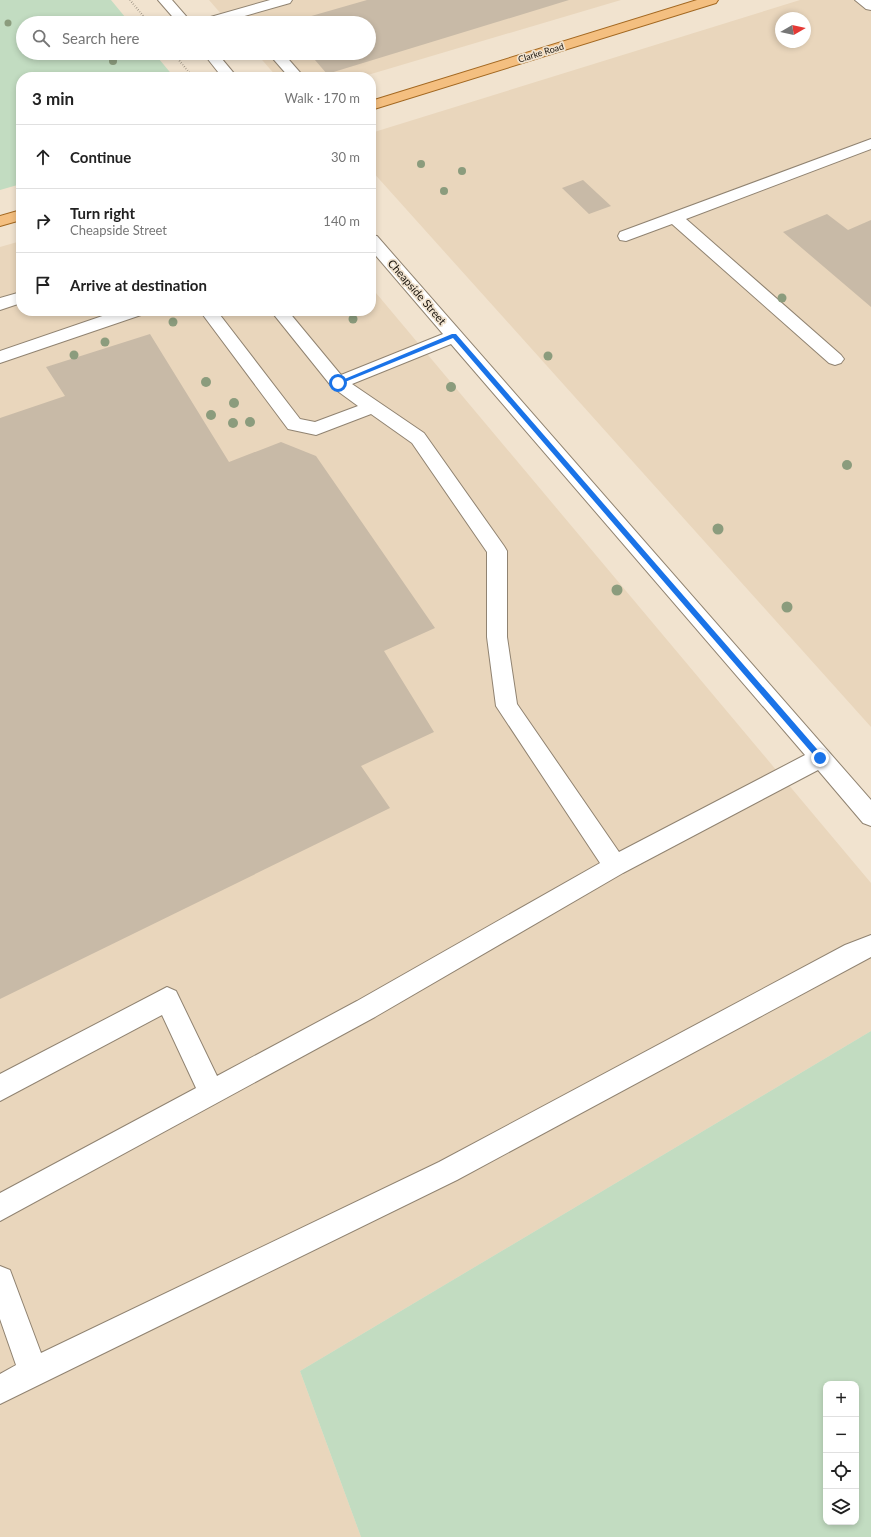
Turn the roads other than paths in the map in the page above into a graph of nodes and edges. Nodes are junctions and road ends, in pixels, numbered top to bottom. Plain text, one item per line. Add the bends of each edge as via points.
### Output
1 (165, 0) edge
2 (282, 0) edge
3 (711, 0) edge
4 (862, 0) edge
5 (871, 6) edge
6 (179, 16) edge
7 (247, 16) edge
8 (216, 60) edge
9 (281, 60) edge
10 (226, 72) edge
11 (292, 72) edge
12 (376, 104) edge
13 (871, 144) edge
14 (16, 216) edge
15 (675, 218) junction
16 (0, 221) edge
17 (626, 236) dead end
18 (376, 246) edge
19 (16, 299) edge
20 (0, 304) edge
21 (120, 316) edge
22 (212, 316) edge
23 (283, 316) edge
24 (454, 336) junction
25 (0, 357) edge
26 (835, 359) dead end
27 (338, 383) junction
28 (372, 408) junction
29 (820, 758) junction
30 (871, 816) edge
31 (615, 866) junction
32 (871, 946) edge
33 (0, 1088) edge
34 (212, 1093) junction
35 (0, 1208) edge
36 (0, 1280) edge
37 (33, 1372) junction
38 (0, 1390) edge

1 - 6 street
2 - 7 street
3 - 12 main road, Clarke Road
4 - 5 street
8 - 10 street
9 - 11 street
13 - 15 street
14 - 16 main road
15 - 17 street
15 - 26 street
18 - 24 street, Cheapside Street
19 - 20 street
21 - 25 street
22 - 28 street via 294,424 316,429
23 - 27 street
24 - 27 street
24 - 29 street, Cheapside Street
27 - 28 street
28 - 31 street via 418,438 497,551 497,637 507,706
29 - 30 street, Cheapside Street
29 - 31 street
31 - 34 street via 366,1009
32 - 37 street via 448,1171
33 - 34 street via 167,1000
34 - 35 street
36 - 37 street
37 - 38 street

